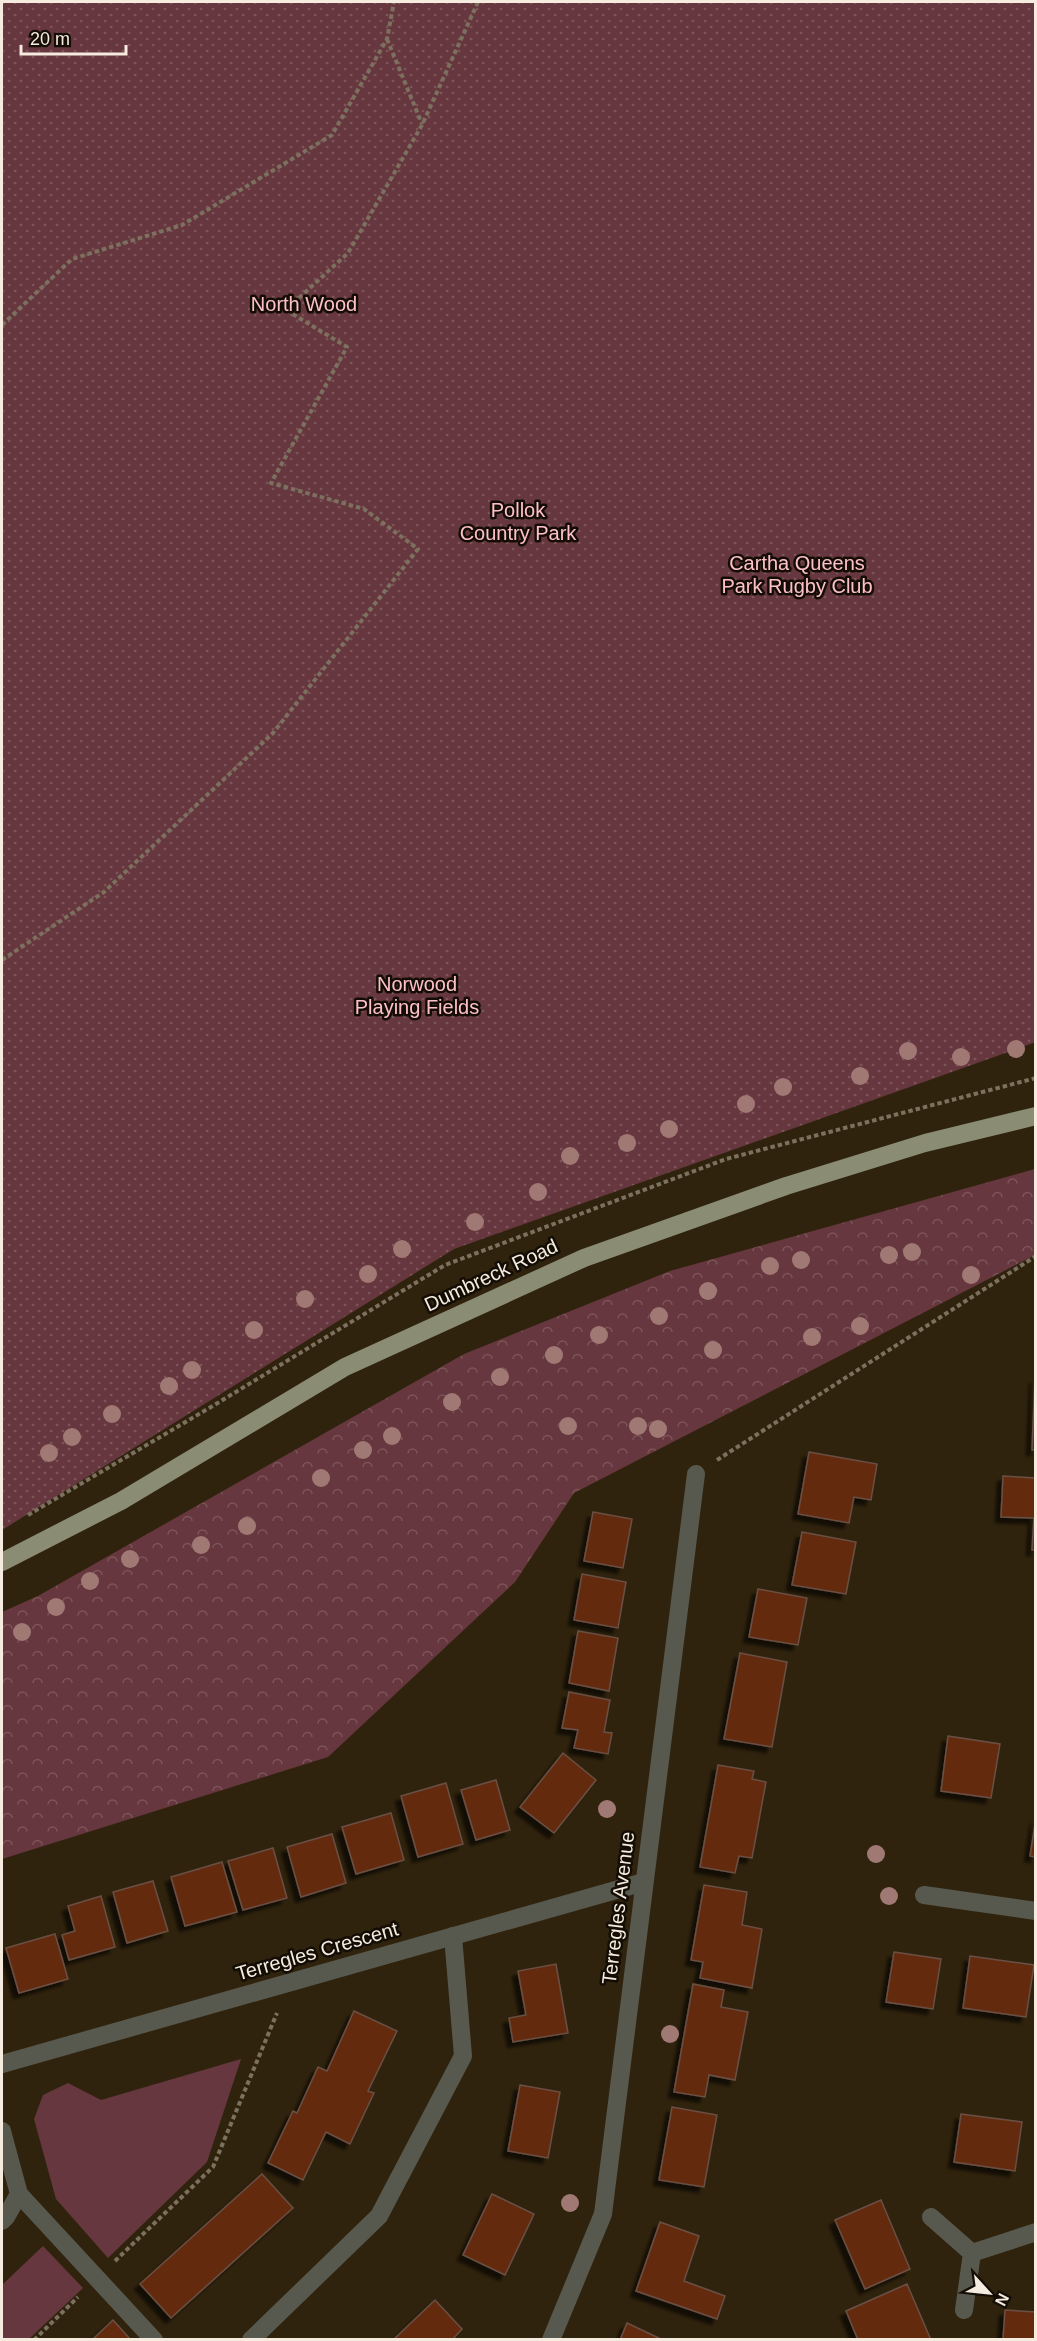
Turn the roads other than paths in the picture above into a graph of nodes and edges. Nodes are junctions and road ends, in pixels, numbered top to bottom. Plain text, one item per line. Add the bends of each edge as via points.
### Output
1 (1035, 1116) edge
2 (696, 1474) road end
3 (2, 1562) edge
4 (644, 1881) junction
5 (924, 1895) dead end
6 (1035, 1911) edge
7 (453, 1936) junction
8 (2, 2064) edge
9 (2, 2131) edge
10 (19, 2194) junction
11 (931, 2217) dead end
12 (2, 2221) edge
13 (1035, 2232) edge
14 (972, 2253) junction
15 (964, 2310) dead end
16 (154, 2340) edge
17 (251, 2340) edge
18 (551, 2340) edge

1 - 3 main road, Dumbreck Road via 925,1143 786,1186 584,1258 345,1367 121,1501
2 - 4 street, Terregles Avenue
4 - 7 street, Terregles Crescent
4 - 18 street, Terregles Avenue via 603,2214
5 - 6 street
7 - 8 street, Terregles Crescent
7 - 17 street via 463,2056 378,2216
9 - 10 street
10 - 12 street
10 - 16 street
11 - 14 street
13 - 14 street
14 - 15 street

